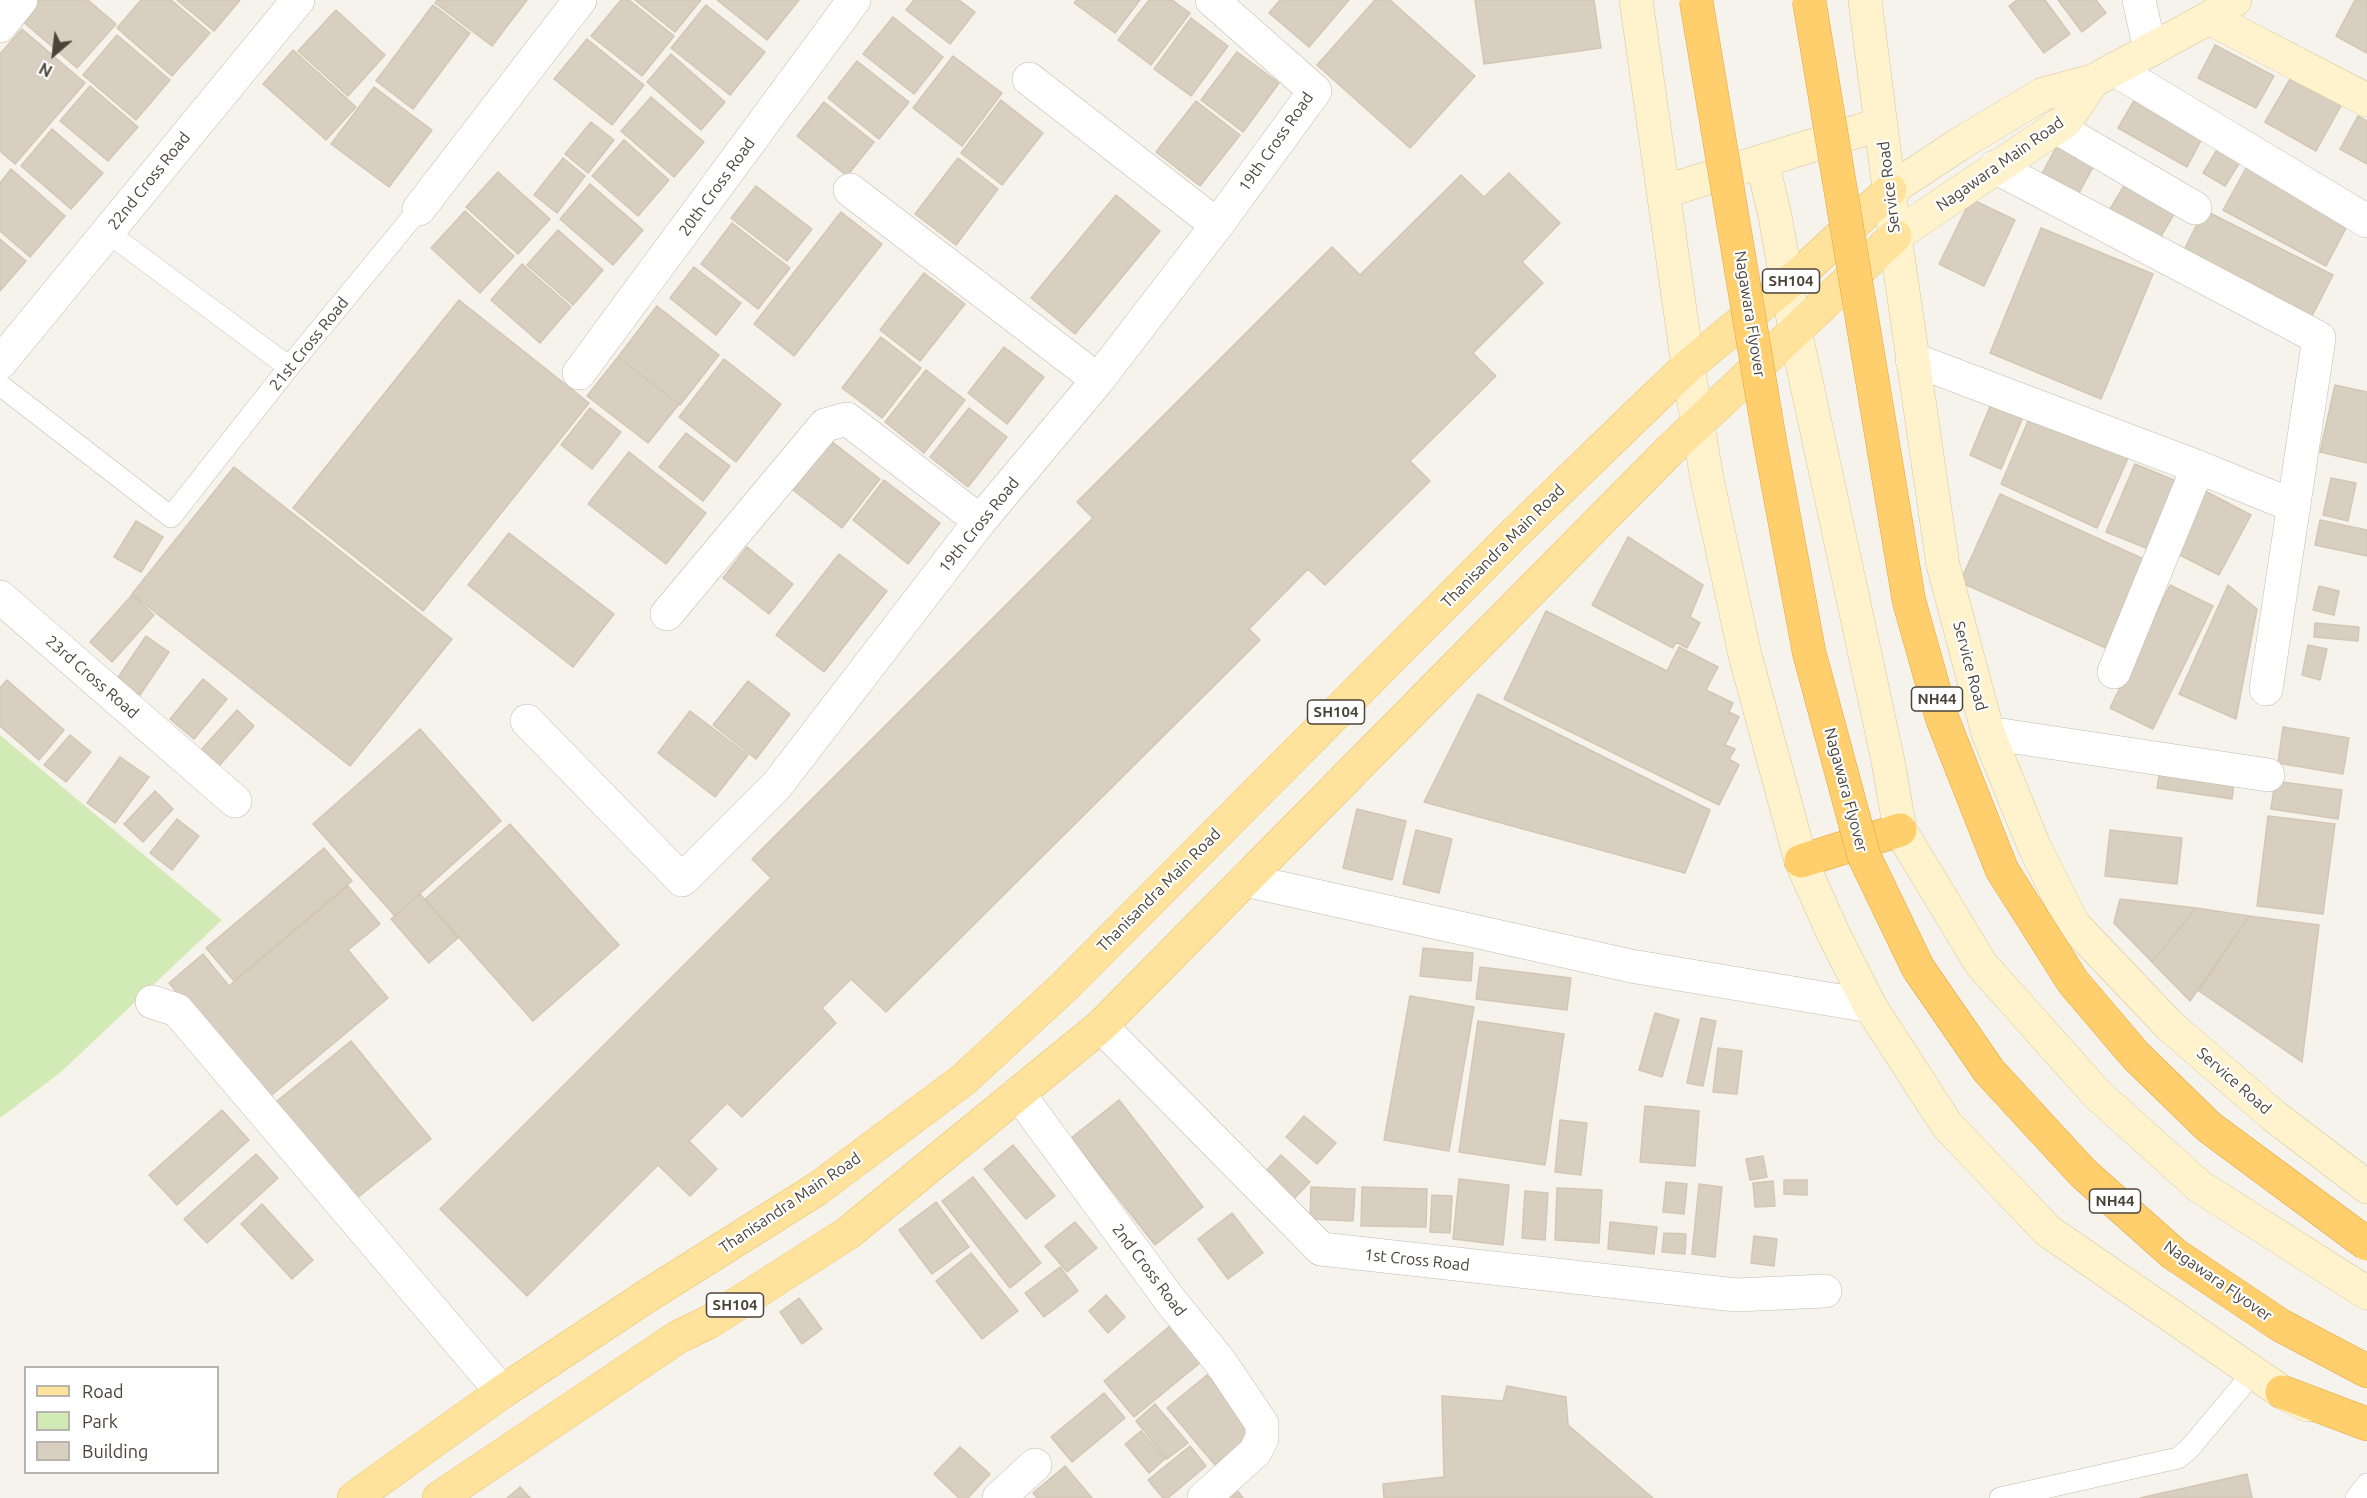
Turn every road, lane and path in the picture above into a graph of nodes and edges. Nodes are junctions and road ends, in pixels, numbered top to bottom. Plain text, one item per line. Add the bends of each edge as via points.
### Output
1 (21, 0) edge
2 (298, 0) edge
3 (580, 0) edge
4 (854, 0) edge
5 (1212, 0) edge
6 (1636, 0) edge
7 (1696, 0) edge
8 (1809, 0) edge
9 (1865, 0) edge
10 (2139, 0) edge
11 (2222, 9) edge
12 (0, 26) edge
13 (2150, 50) junction
14 (2104, 75) junction
15 (1029, 79) dead end
16 (2367, 100) edge
17 (1881, 124) junction
18 (2056, 127) junction
19 (1762, 161) junction
20 (1995, 167) junction
21 (850, 190) dead end
22 (1890, 190) junction
23 (1663, 192) junction
24 (2195, 208) dead end
25 (419, 209) joint
26 (2367, 221) edge
27 (1217, 225) junction
28 (107, 232) junction
29 (1895, 236) junction
30 (1785, 285) junction
31 (1795, 330) junction
32 (1912, 359) junction
33 (0, 363) edge
34 (1688, 366) junction
35 (289, 367) junction
36 (579, 373) dead end
37 (1098, 380) junction
38 (0, 385) edge
39 (1698, 424) junction
40 (2198, 467) junction
41 (2294, 506) junction
42 (980, 521) junction
43 (0, 597) edge
44 (667, 614) dead end
45 (2114, 672) dead end
46 (2266, 689) dead end
47 (527, 721) dead end
48 (1988, 733) junction
49 (2268, 775) dead end
50 (235, 801) dead end
51 (1900, 830) junction
52 (1801, 861) junction
53 (1245, 880) junction
54 (152, 1002) dead end
55 (1870, 1006) junction
56 (1101, 1026) junction
57 (1018, 1093) junction
58 (2367, 1187) edge
59 (2367, 1245) edge
60 (1825, 1291) dead end
61 (2367, 1293) edge
62 (2367, 1371) edge
63 (2253, 1372) junction
64 (502, 1392) junction
65 (2282, 1392) junction
66 (2367, 1424) edge
67 (2367, 1436) edge
68 (1035, 1465) dead end
69 (2367, 1484) edge
70 (354, 1498) edge
71 (439, 1498) edge
72 (999, 1498) edge
73 (1204, 1498) edge
74 (2000, 1498) edge
75 (2356, 1498) edge

1 - 12 street
2 - 28 street, 22nd Cross Road
3 - 25 street, 21st Cross Road
4 - 36 street, 20th Cross Road
5 - 27 street, 19th Cross Road via 1315,91
6 - 23 street
7 - 62 highway, Nagawara Flyover / NH44, bridge via 1809,652 1864,856 1918,968 1989,1071 2082,1173 2174,1254 2280,1325
8 - 59 highway, NH44, bridge via 1909,601 1942,718 2002,870 2073,982 2136,1056 2209,1127
9 - 17 street, Service Road
10 - 13 street
11 - 13 street, Nagawara Main Road
11 - 16 street
13 - 14 street, Nagawara Main Road
14 - 18 street, Nagawara Main Road via 2066,121
14 - 22 street, Nagawara Main Road via 2043,94
14 - 26 street
15 - 27 street
17 - 19 street
17 - 22 street, Service Road
18 - 20 street, Nagawara Main Road
18 - 24 street
19 - 23 street
19 - 30 street
20 - 29 street, Nagawara Main Road
20 - 41 street via 2319,338
21 - 37 street
22 - 29 street, Service Road
22 - 30 main road, Thanisandra Main Road / SH104
23 - 34 street
25 - 35 lane, 21st Cross Road
27 - 37 street, 19th Cross Road
28 - 33 street, 22nd Cross Road
28 - 35 lane
29 - 31 main road, SH104
29 - 32 street, Service Road
30 - 31 street
30 - 34 main road, Thanisandra Main Road / SH104
31 - 39 main road, SH104
31 - 51 street
32 - 40 street
32 - 48 street, Service Road via 1943,565
34 - 39 street
34 - 64 main road, Thanisandra Main Road / SH104 via 1515,532 1064,987 963,1080 817,1189
35 - 38 lane, 21st Cross Road via 171,517
37 - 42 street, 19th Cross Road
39 - 52 street via 1745,656
39 - 53 main road, SH104
40 - 41 street
40 - 45 street
41 - 46 street
42 - 44 street via 847,419 825,425
42 - 47 street, 19th Cross Road via 777,785 682,880
43 - 50 street, 23rd Cross Road
48 - 49 street
48 - 58 street, Service Road via 2034,846 2073,924 2170,1026 2274,1116
51 - 52 highway
51 - 61 street via 1981,964 2097,1094 2199,1186
52 - 55 street
53 - 55 street via 1631,966
53 - 56 main road, SH104
54 - 64 street via 177,1010
55 - 63 street via 1947,1125 2048,1231
56 - 57 main road, SH104
56 - 60 street, 1st Cross Road via 1321,1250 1736,1295
57 - 71 main road, SH104 via 848,1233 709,1322 678,1337
57 - 73 street, 2nd Cross Road via 1221,1363 1262,1424 1262,1438 1255,1452
63 - 65 street
63 - 74 lane via 2178,1458
64 - 70 main road, Thanisandra Main Road / SH104
65 - 66 highway
65 - 67 street
68 - 72 street
69 - 75 lane

